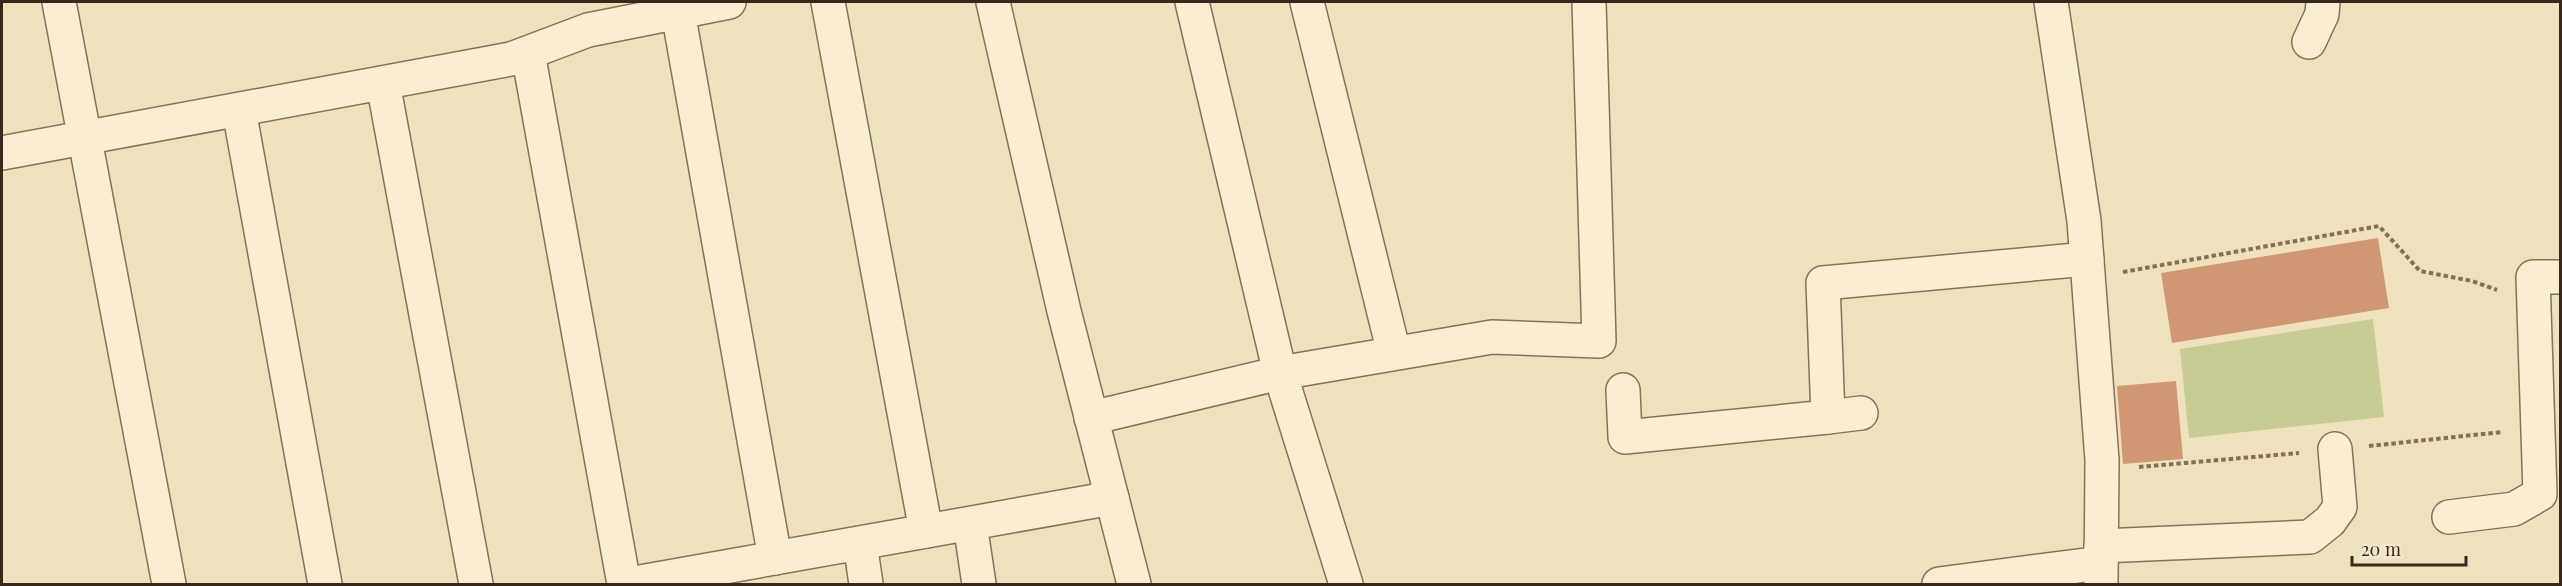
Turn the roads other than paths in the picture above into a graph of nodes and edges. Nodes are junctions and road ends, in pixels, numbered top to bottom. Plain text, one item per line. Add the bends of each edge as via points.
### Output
1 (59, 2) edge
2 (828, 2) edge
3 (993, 2) edge
4 (1192, 2) edge
5 (1307, 2) edge
6 (1589, 2) edge
7 (2052, 2) edge
8 (2323, 2) edge
9 (700, 6) edge
10 (2309, 42) dead end
11 (528, 53) junction
12 (383, 83) junction
13 (238, 110) junction
14 (86, 138) junction
15 (2, 153) edge
16 (2088, 269) junction
17 (2560, 277) edge
18 (1394, 353) junction
19 (1280, 373) junction
20 (1623, 390) dead end
21 (1861, 413) dead end
22 (1828, 417) junction
23 (1091, 418) junction
24 (2335, 449) dead end
25 (1112, 498) junction
26 (2449, 517) dead end
27 (970, 524) junction
28 (926, 531) junction
29 (860, 543) junction
30 (2101, 565) edge
31 (757, 569) edge
32 (629, 584) edge
33 (169, 585) edge
34 (325, 585) edge
35 (476, 585) edge
36 (866, 585) edge
37 (979, 585) edge
38 (1134, 585) edge
39 (1346, 585) edge
40 (1939, 585) edge

1 - 14 street
2 - 28 street
3 - 23 street
4 - 19 street
5 - 18 street
6 - 18 street via 1599,341 1492,337
7 - 16 street
8 - 10 street via 2322,14
9 - 11 street via 588,30
9 - 31 street
11 - 12 street
11 - 32 street
12 - 13 street
12 - 35 street
13 - 14 street
13 - 34 street
14 - 15 street
14 - 33 street
16 - 22 street via 1823,283
16 - 30 street via 2102,460
17 - 26 street via 2534,277 2540,494 2514,509
18 - 19 street
19 - 23 street
19 - 39 street
20 - 22 street via 1625,437
21 - 22 street
23 - 25 street
24 - 30 street via 2340,507 2310,537
25 - 27 street
25 - 38 street
27 - 28 street
27 - 37 street
28 - 29 street
29 - 31 street
29 - 36 street
30 - 40 street
31 - 32 street

